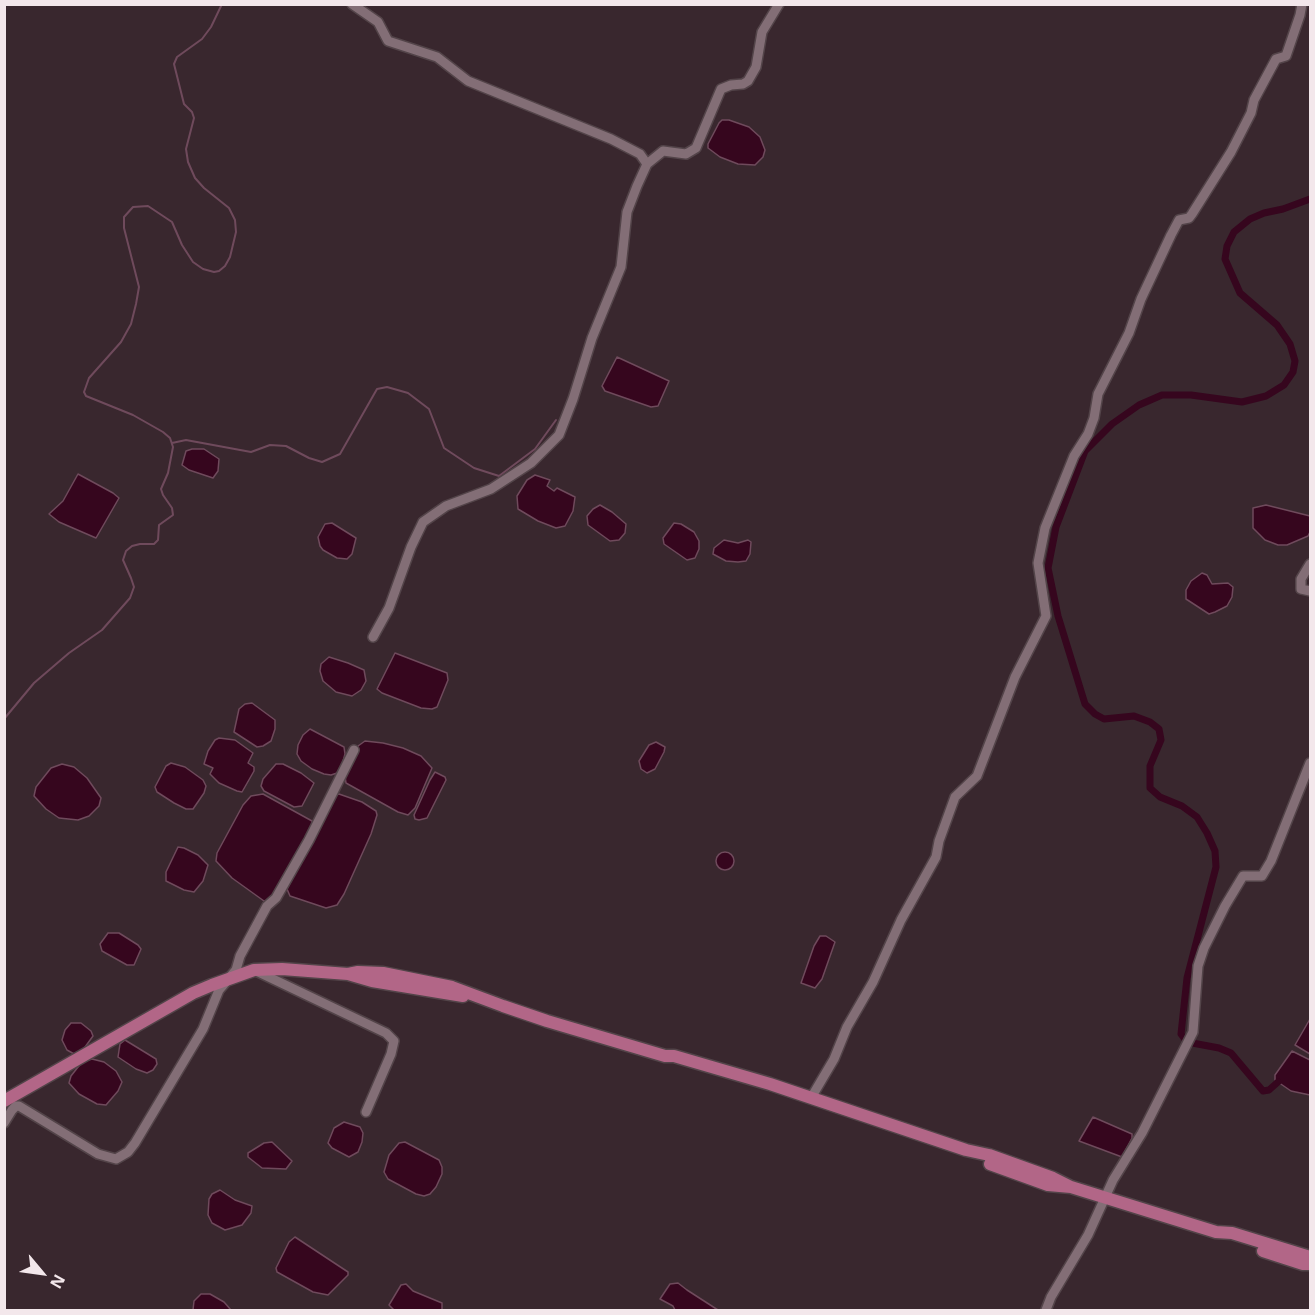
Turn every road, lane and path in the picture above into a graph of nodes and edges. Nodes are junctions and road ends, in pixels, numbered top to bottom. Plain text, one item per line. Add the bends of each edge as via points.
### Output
1 (351, 4) edge
2 (779, 4) edge
3 (1302, 4) edge
4 (647, 164) junction
5 (1311, 564) edge
6 (1311, 591) edge
7 (373, 637) dead end
8 (354, 750) dead end
9 (1311, 763) edge
10 (254, 970) junction
11 (228, 978) junction
12 (811, 1098) junction
13 (4, 1101) edge
14 (366, 1112) dead end
15 (4, 1123) edge
16 (1104, 1198) junction
17 (1216, 1232) junction
18 (1311, 1257) edge
19 (1311, 1264) edge
20 (1046, 1311) edge

1 - 4 street via 378,22 388,41 437,57 468,81 611,139 640,154
2 - 4 street via 762,32 756,67 748,81 721,89 696,148 687,154 663,152
3 - 12 street via 1286,56 1276,58 1231,152 1192,214 1179,220 1098,394 1088,434 1074,456 1045,528 1038,563 1046,616 1015,677 977,776 955,797 936,857
4 - 7 street via 627,212 621,267 559,435 531,463 490,489 446,506 423,522
5 - 6 street via 1301,579 1301,589
8 - 11 street via 309,840
9 - 16 street via 1271,861 1262,876 1243,876 1204,948 1198,966 1192,1032 1143,1133
10 - 11 main road
10 - 12 main road via 358,972 452,987 733,1082
10 - 14 street via 386,1033 394,1041
11 - 13 main road via 194,993
11 - 15 street via 203,1029 128,1152 116,1159 98,1154 19,1106
12 - 16 main road via 989,1155
16 - 17 main road
16 - 20 street
17 - 18 main road via 1232,1233
17 - 19 main road via 1236,1243

